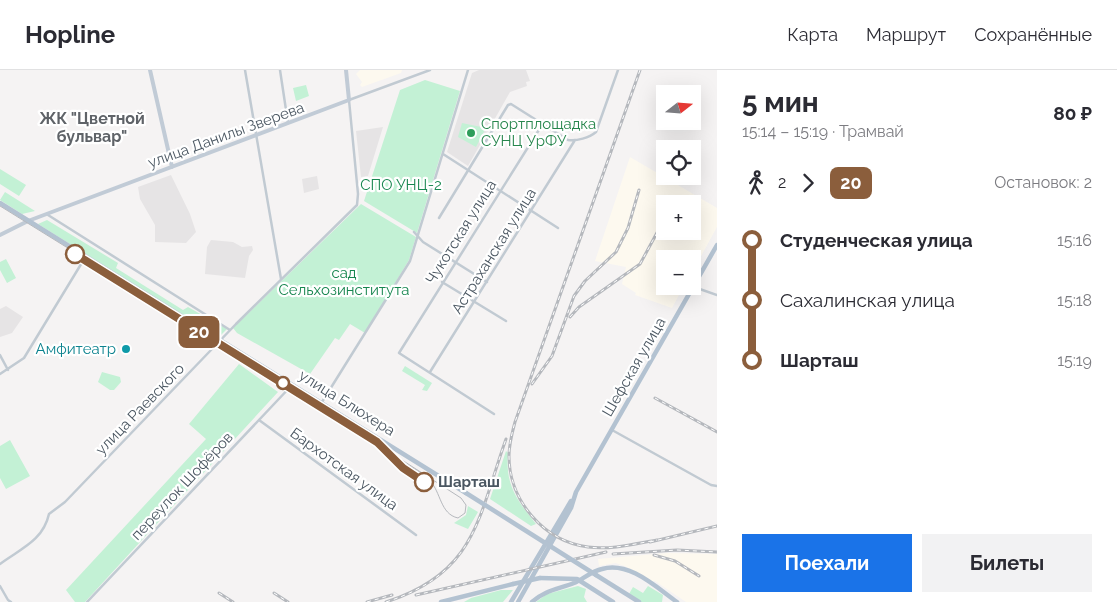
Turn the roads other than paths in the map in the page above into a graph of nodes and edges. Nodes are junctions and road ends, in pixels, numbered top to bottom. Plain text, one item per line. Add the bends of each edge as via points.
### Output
1 (150, 70) edge
2 (245, 70) edge
3 (280, 70) edge
4 (346, 70) edge
5 (430, 70) edge
6 (468, 70) edge
7 (618, 70) edge
8 (349, 100) junction
9 (288, 125) junction
10 (542, 125) junction
11 (257, 136) junction
12 (575, 140) junction
13 (443, 154) junction
14 (172, 166) junction
15 (469, 170) junction
16 (500, 191) junction
17 (0, 203) edge
18 (533, 211) junction
19 (47, 214) junction
20 (440, 218) dead end
21 (28, 221) junction
22 (558, 228) dead end
23 (414, 232) dead end
24 (418, 235) junction
25 (0, 236) edge
26 (717, 245) edge
27 (86, 256) junction
28 (454, 262) junction
29 (701, 274) edge
30 (281, 279) junction
31 (442, 282) junction
32 (487, 282) junction
33 (701, 289) edge
34 (689, 295) edge
35 (717, 295) edge
36 (474, 302) junction
37 (506, 321) dead end
38 (230, 330) junction
39 (221, 340) junction
40 (0, 355) edge
41 (8, 370) junction
42 (430, 373) junction
43 (0, 374) edge
44 (293, 384) junction
45 (322, 402) junction
46 (494, 414) dead end
47 (259, 420) junction
48 (612, 430) junction
49 (717, 486) edge
50 (572, 500) junction
51 (416, 535) dead end
52 (0, 564) edge
53 (580, 580) junction
54 (0, 586) edge
55 (444, 601) edge
56 (11, 602) edge
57 (87, 602) edge
58 (511, 602) edge
59 (518, 602) edge
60 (532, 602) edge
61 (613, 602) edge
62 (639, 602) edge
63 (677, 602) edge

1 - 14 main road
2 - 11 street
3 - 9 street
4 - 8 main road
5 - 8 street, улица Данилы Зверева
6 - 13 street
7 - 12 street via 595,133
8 - 9 main road, улица Данилы Зверева
8 - 30 street, улица Раевского via 359,202
9 - 11 main road, улица Данилы Зверева
10 - 12 street via 568,140
10 - 15 street via 509,104
10 - 16 street, Чукотская улица
11 - 14 main road, улица Данилы Зверева
11 - 30 street
12 - 18 street, Астраханская улица
13 - 15 street
13 - 24 street
14 - 19 main road, улица Данилы Зверева
15 - 16 street
15 - 20 street
16 - 18 street
16 - 28 street, Чукотская улица
17 - 21 main road, улица Блюхера
18 - 22 street
18 - 32 street, Астраханская улица
19 - 21 main road, улица Данилы Зверева
19 - 38 street
21 - 25 main road, улица Данилы Зверева
21 - 27 main road, улица Блюхера
23 - 24 street
24 - 28 street via 423,242
24 - 45 street via 407,269
26 - 29 main road, Шефская улица
27 - 39 main road, улица Блюхера
27 - 41 street via 24,358
28 - 31 street, Чукотская улица
28 - 32 street
30 - 38 street, улица Раевского
31 - 36 street
31 - 42 street, Чукотская улица via 399,353
32 - 36 street, Астраханская улица
33 - 35 street
34 - 48 main road, Шефская улица
36 - 37 street
36 - 42 street, Астраханская улица
38 - 39 street, улица Раевского
39 - 44 main road, улица Блюхера
39 - 52 street, улица Раевского via 65,502 49,514 46,528 22,552
40 - 41 street
41 - 43 street
42 - 46 street
44 - 45 main road, улица Блюхера
44 - 47 street, переулок Шофёров
45 - 62 main road, улица Блюхера, bridge
47 - 51 street, Бархотская улица
47 - 57 street, переулок Шофёров
48 - 49 street
48 - 50 main road, Шефская улица
50 - 58 main road
50 - 59 main road
53 - 55 main road, bridge via 540,578
53 - 60 main road via 547,591
53 - 61 main road
53 - 63 main road via 600,569 620,567
54 - 56 street

